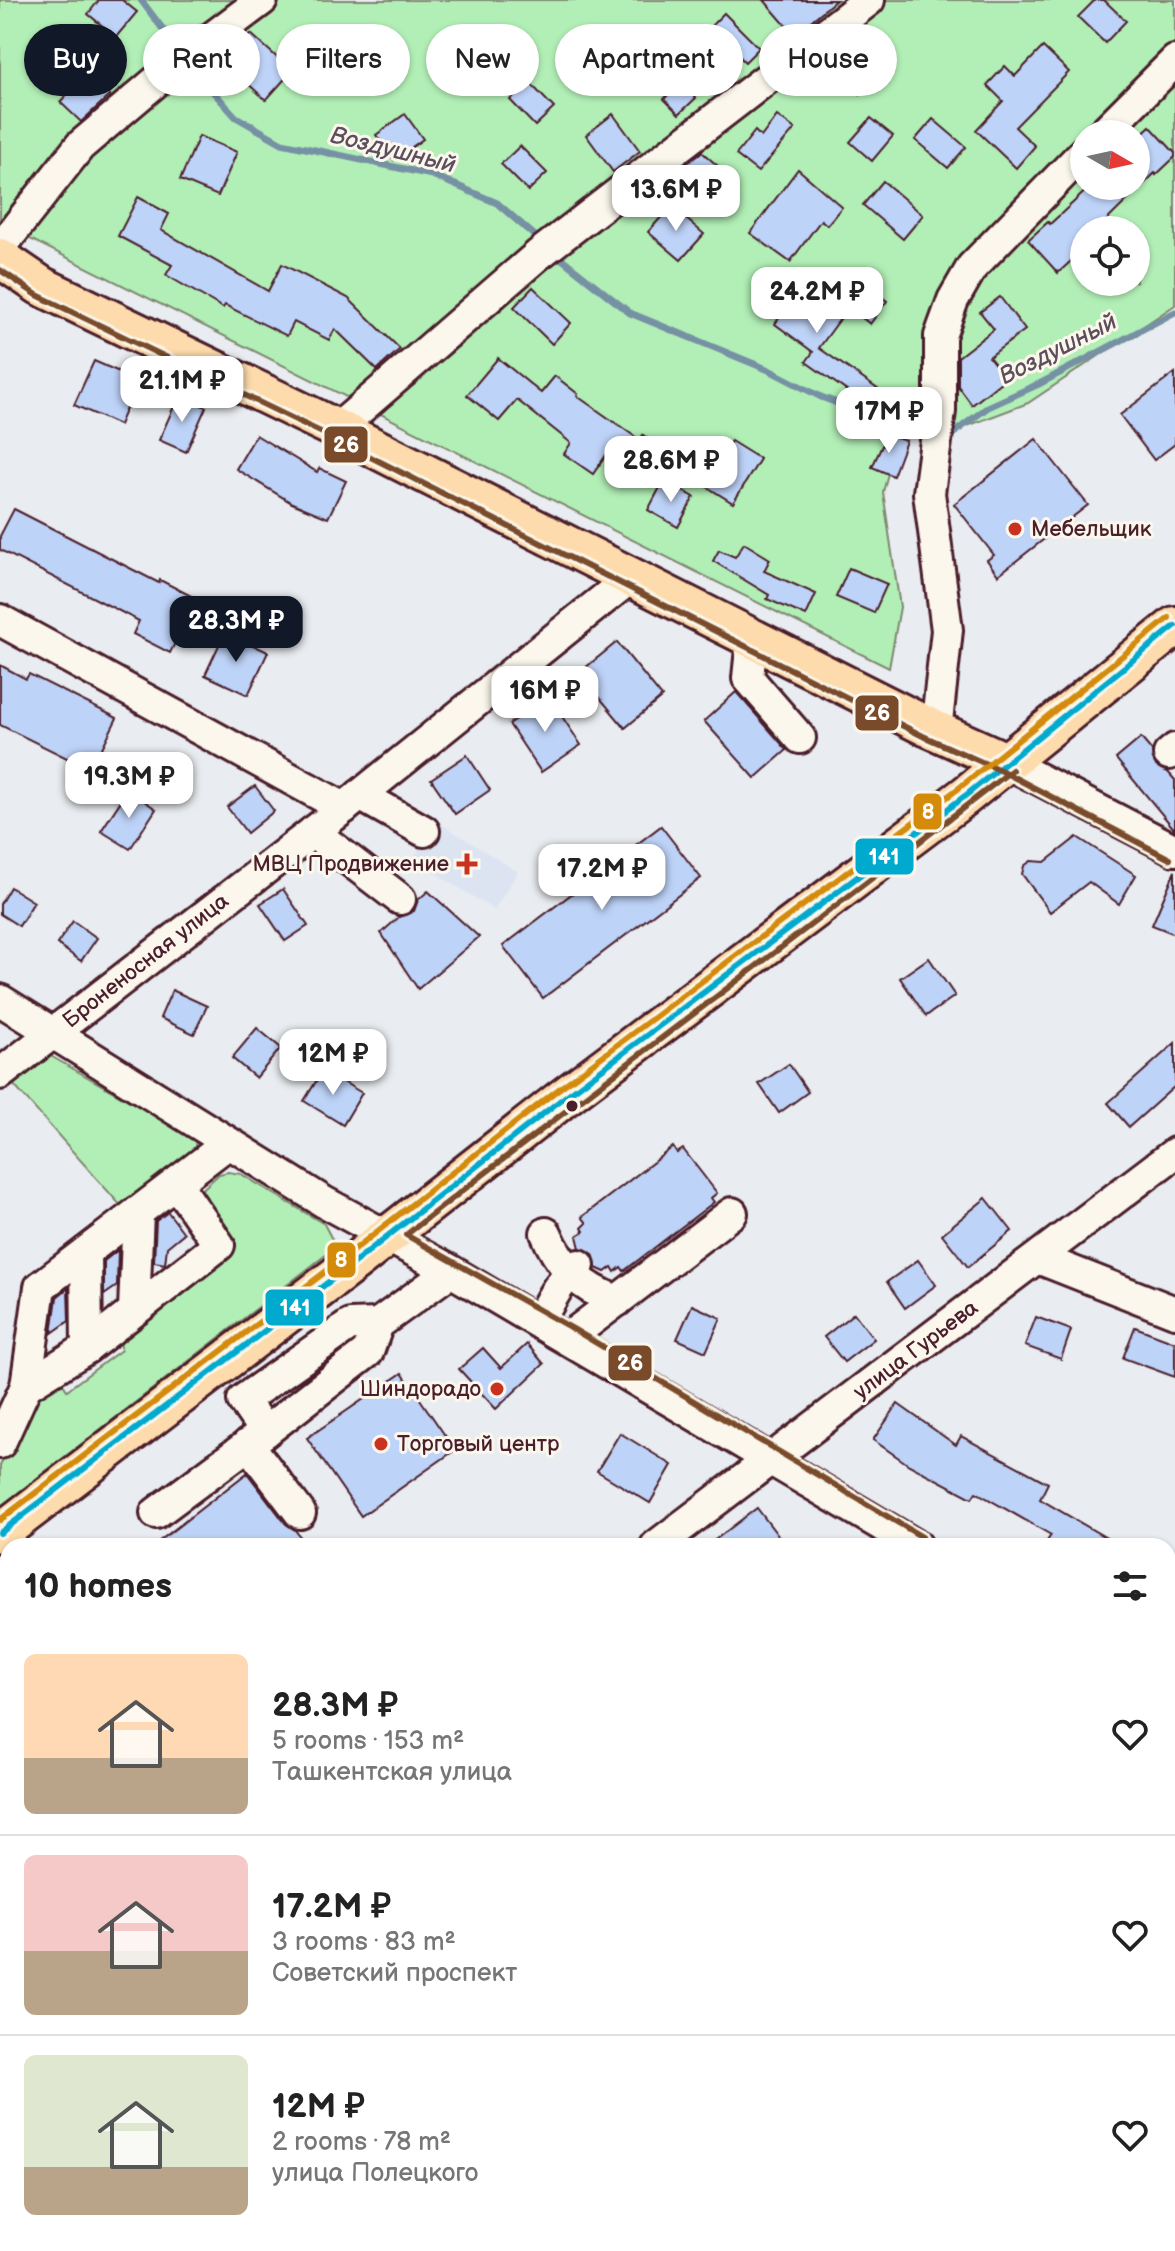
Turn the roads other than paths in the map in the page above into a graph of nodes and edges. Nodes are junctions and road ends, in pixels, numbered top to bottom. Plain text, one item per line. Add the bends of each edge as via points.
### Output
1 (262, 0) edge
2 (869, 0) edge
3 (1175, 61) edge
4 (1116, 120) edge
5 (1070, 166) edge
6 (0, 248) edge
7 (0, 258) edge
8 (337, 429) junction
9 (630, 578) junction
10 (0, 620) edge
11 (1175, 626) edge
12 (752, 639) junction
13 (936, 731) junction
14 (800, 738) dead end
15 (1006, 762) junction
16 (352, 802) junction
17 (424, 831) dead end
18 (313, 832) junction
19 (1175, 850) edge
20 (400, 899) dead end
21 (0, 1000) edge
22 (53, 1033) junction
23 (0, 1074) edge
24 (227, 1144) junction
25 (1175, 1153) edge
26 (176, 1183) junction
27 (138, 1212) junction
28 (732, 1213) dead end
29 (546, 1233) dead end
30 (388, 1236) junction
31 (86, 1252) junction
32 (1038, 1258) junction
33 (574, 1268) junction
34 (451, 1271) junction
35 (617, 1301) junction
36 (134, 1310) junction
37 (1175, 1312) edge
38 (539, 1322) junction
39 (568, 1338) junction
40 (87, 1348) junction
41 (26, 1386) junction
42 (257, 1438) junction
43 (0, 1443) edge
44 (771, 1458) junction
45 (156, 1513) dead end
46 (300, 1513) dead end
47 (4, 1523) edge
48 (666, 1538) edge
49 (904, 1538) edge

1 - 6 street via 80,146
2 - 8 street via 549,247
3 - 4 street
5 - 13 street via 972,267 940,336 940,411 929,493 947,630
7 - 8 main road via 41,286
8 - 9 main road
9 - 12 main road
9 - 16 street, Броненосная улица
10 - 16 street
11 - 15 main road
12 - 13 main road
12 - 14 street via 748,678
13 - 15 main road
15 - 19 street
15 - 30 main road
16 - 17 street
16 - 18 street, Броненосная улица
18 - 20 street
18 - 22 street, Броненосная улица
21 - 22 street
22 - 23 street, Броненосная улица
22 - 24 street
24 - 26 street
24 - 30 street
25 - 32 street, улица Гурьева
26 - 27 street
26 - 36 street via 219,1245
27 - 31 street
27 - 36 street
28 - 35 street
29 - 33 street via 552,1249
30 - 34 street
30 - 47 main road
31 - 40 street
31 - 41 street via 40,1287
32 - 37 street
32 - 44 street, улица Гурьева
33 - 35 street via 586,1287
33 - 38 street
34 - 38 street
34 - 42 street via 378,1324 350,1325 243,1400
35 - 39 street
36 - 40 street
38 - 39 street
39 - 44 street
40 - 41 street
41 - 43 street
42 - 45 street
42 - 46 street
44 - 48 street, улица Гурьева
44 - 49 street

